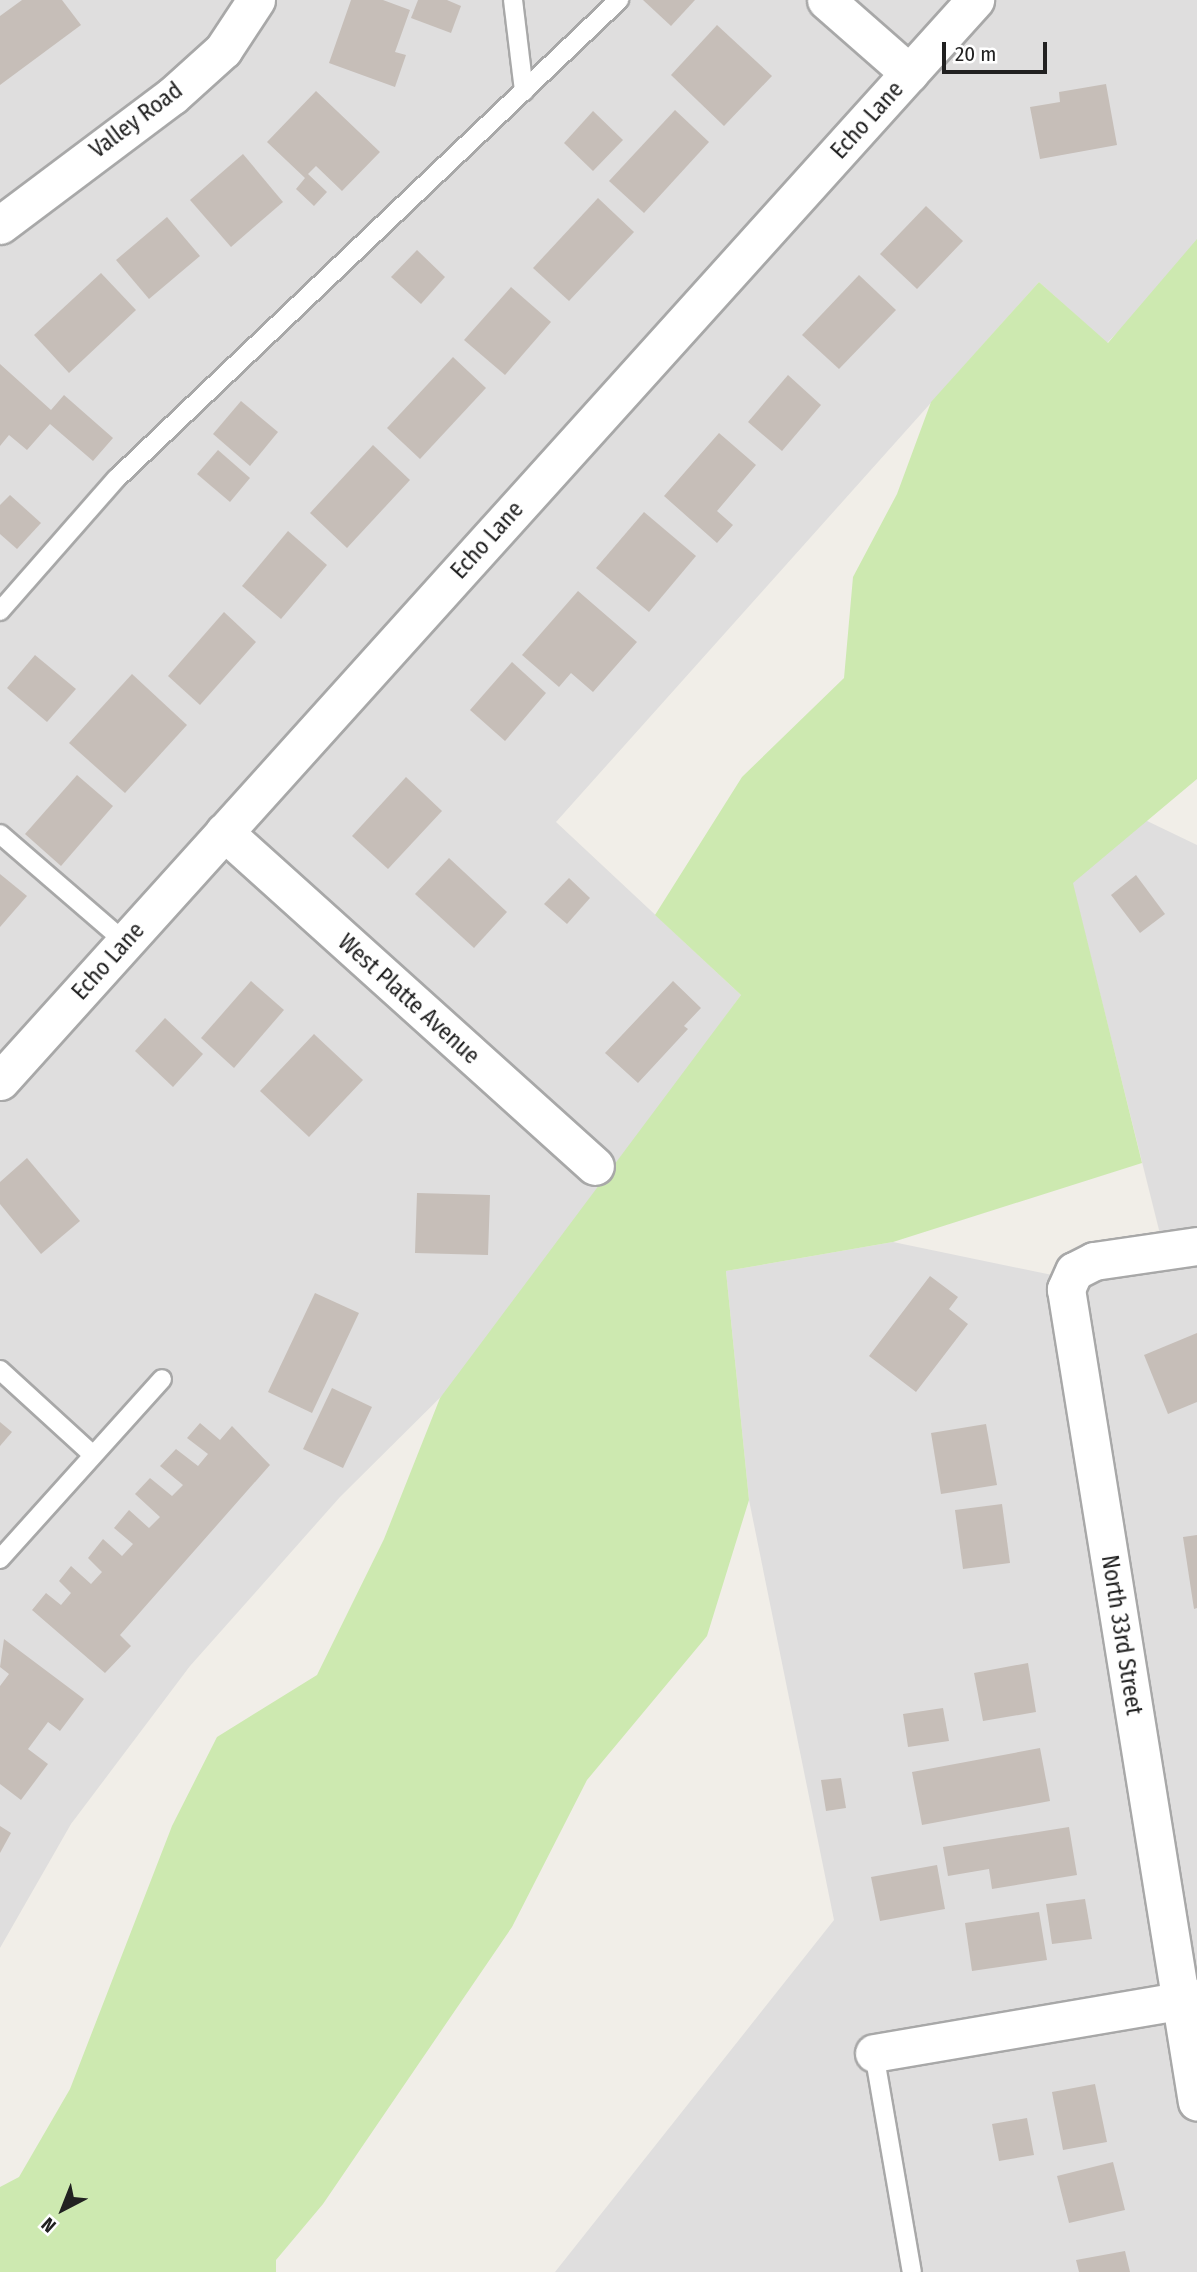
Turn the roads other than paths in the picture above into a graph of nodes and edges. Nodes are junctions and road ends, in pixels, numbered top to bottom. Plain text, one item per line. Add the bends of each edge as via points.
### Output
1 (256, 0) edge
2 (513, 0) edge
3 (619, 0) edge
4 (826, 0) edge
5 (975, 0) edge
6 (909, 74) junction
7 (524, 92) junction
8 (0, 225) edge
9 (0, 611) edge
10 (224, 832) junction
11 (0, 834) edge
12 (125, 942) junction
13 (0, 1081) edge
14 (596, 1166) dead end
15 (1197, 1246) edge
16 (0, 1370) edge
17 (162, 1379) dead end
18 (92, 1454) junction
19 (0, 1559) edge
20 (1190, 1999) edge
21 (874, 2053) joint
22 (1197, 2102) edge
23 (912, 2272) edge

1 - 8 street, Valley Road via 223,50 172,96
2 - 7 lane
3 - 7 lane
4 - 6 street
5 - 6 street, Echo Lane
6 - 10 street, Echo Lane
7 - 9 lane via 116,479
10 - 12 street, Echo Lane
10 - 14 street, West Platte Avenue
11 - 12 lane
12 - 13 street, Echo Lane
15 - 20 street, North 33rd Street via 1094,1261 1074,1270 1066,1289
16 - 18 lane
17 - 18 lane
18 - 19 lane
20 - 21 street
20 - 22 street
21 - 23 lane

